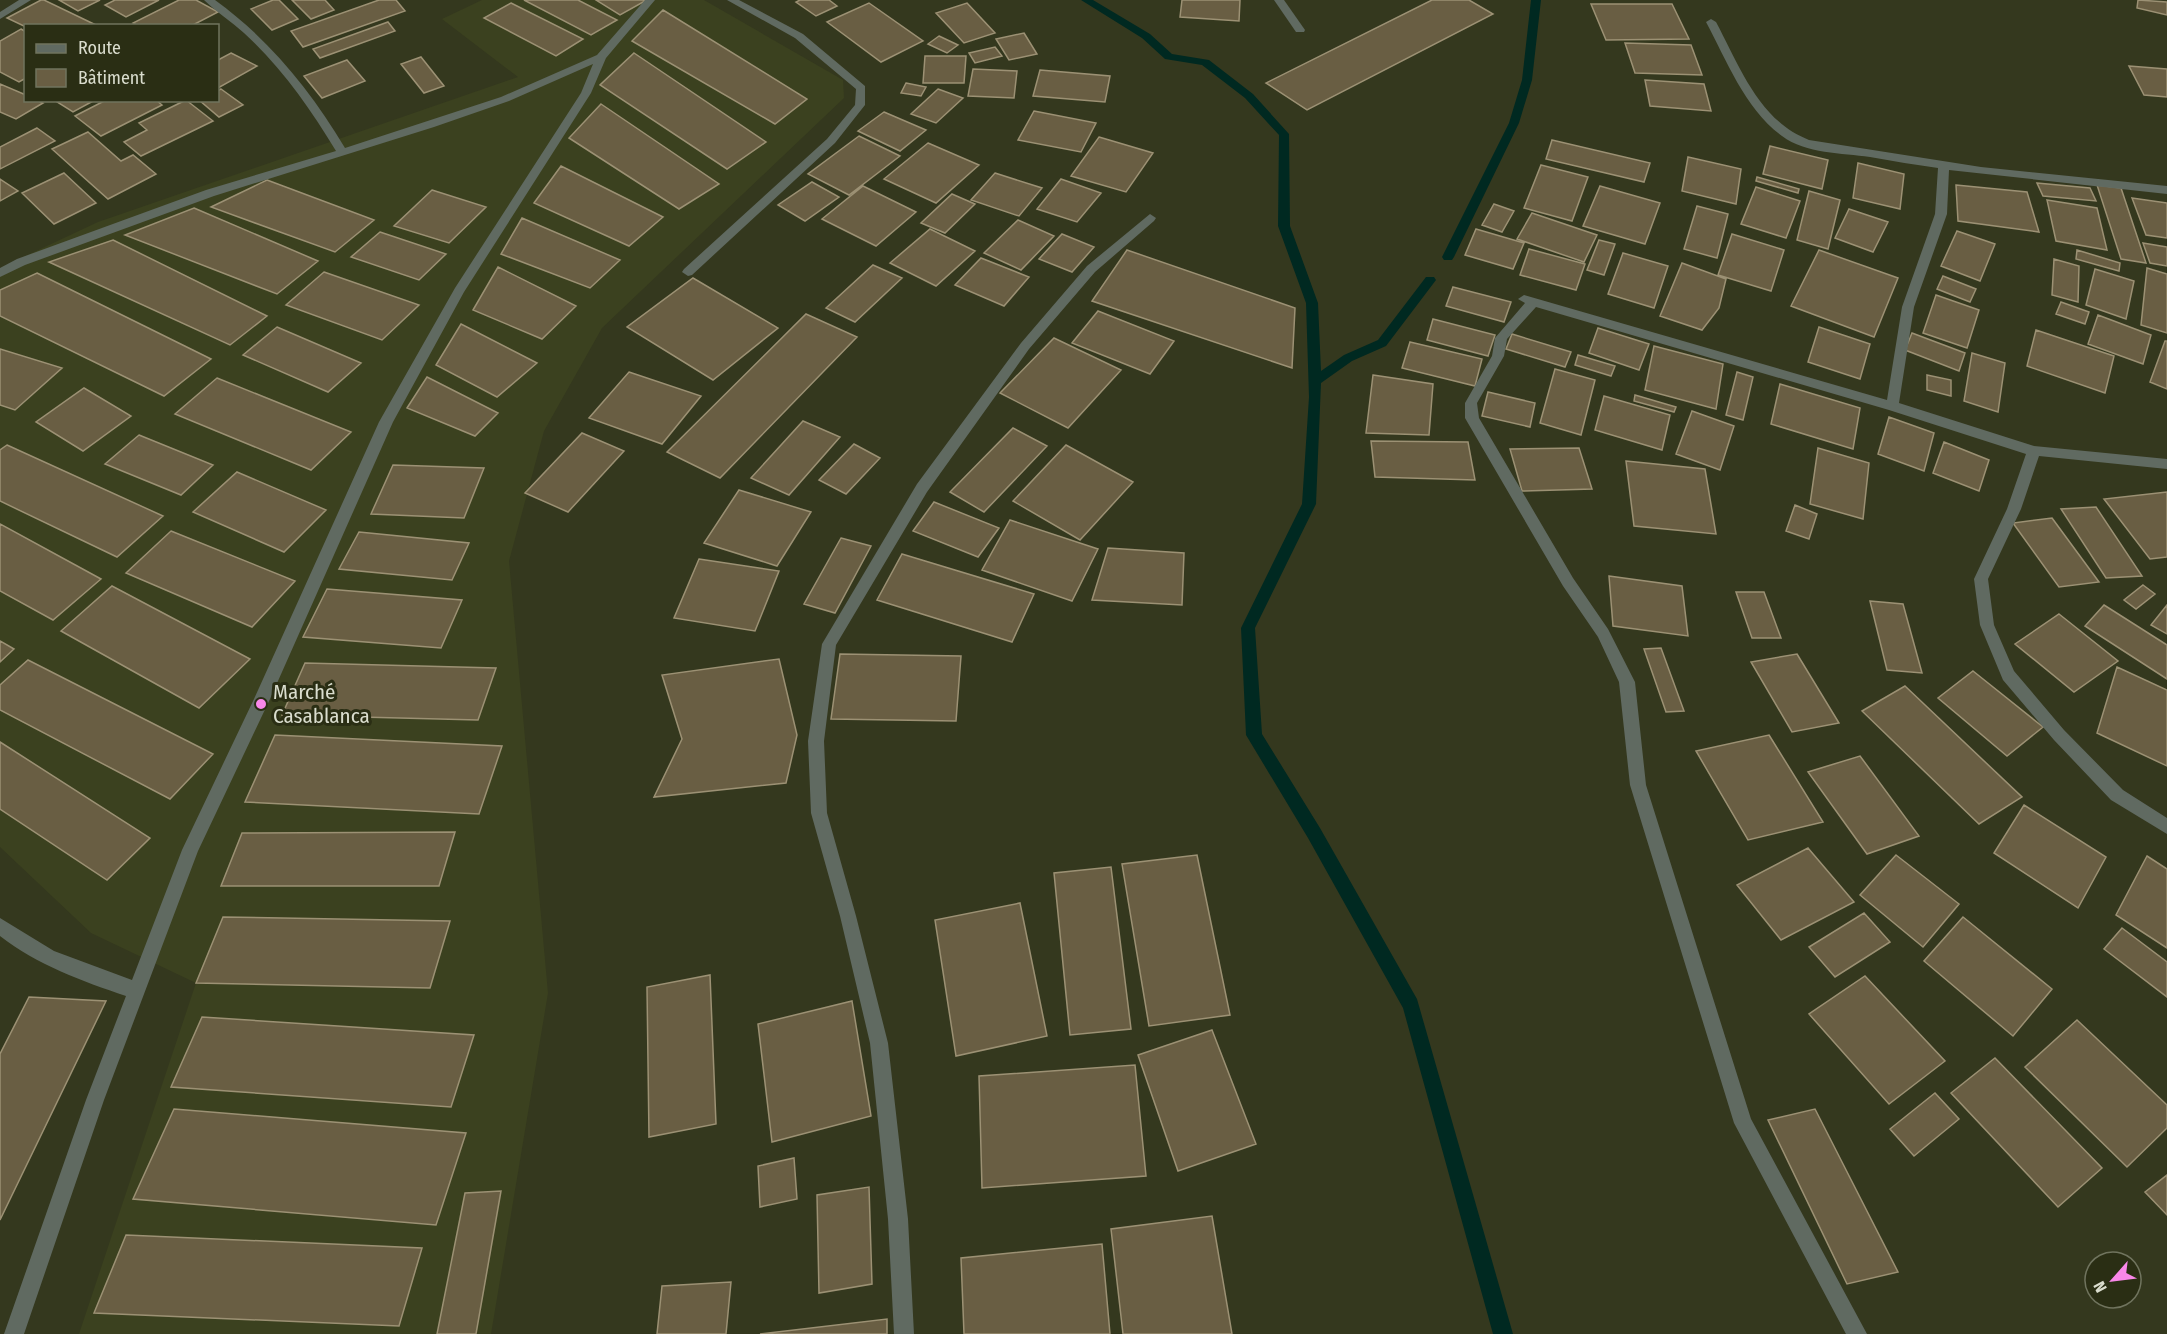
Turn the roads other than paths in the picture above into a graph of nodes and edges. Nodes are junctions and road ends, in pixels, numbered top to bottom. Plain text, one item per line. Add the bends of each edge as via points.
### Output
1 (26, 0) edge
2 (209, 0) edge
3 (650, 0) edge
4 (732, 0) edge
5 (1279, 0) edge
6 (0, 16) edge
7 (1711, 22) dead end
8 (1300, 30) dead end
9 (601, 57) junction
10 (342, 152) junction
11 (1944, 167) junction
12 (2167, 190) edge
13 (1150, 218) dead end
14 (688, 272) dead end
15 (0, 273) edge
16 (1892, 406) junction
17 (2034, 451) junction
18 (2167, 464) edge
19 (2167, 827) edge
20 (0, 926) edge
21 (138, 991) junction
22 (14, 1334) edge
23 (903, 1334) edge
24 (1857, 1334) edge

1 - 6 street
2 - 10 street via 262,45 322,116
3 - 9 street
4 - 14 street via 799,36 845,72 861,88 860,105 831,141
5 - 8 street
7 - 11 street via 1766,118 1788,135 1819,146
9 - 10 street via 494,103
9 - 21 street via 586,93 459,291 386,422 190,850
10 - 15 street via 210,193
11 - 12 street
11 - 16 street via 1941,214 1908,308
13 - 23 street via 1091,269 1025,346 922,488 829,644 816,741 819,813 879,1043 898,1219
16 - 17 street
16 - 24 street via 1528,301 1501,338 1498,356 1471,403 1472,418 1568,582 1604,633 1627,682 1638,785 1743,1123
17 - 18 street
17 - 19 street via 2014,509 1981,579 1987,625 2008,675 2059,735 2117,795
20 - 21 street via 19,942 77,972
21 - 22 street via 95,1100

